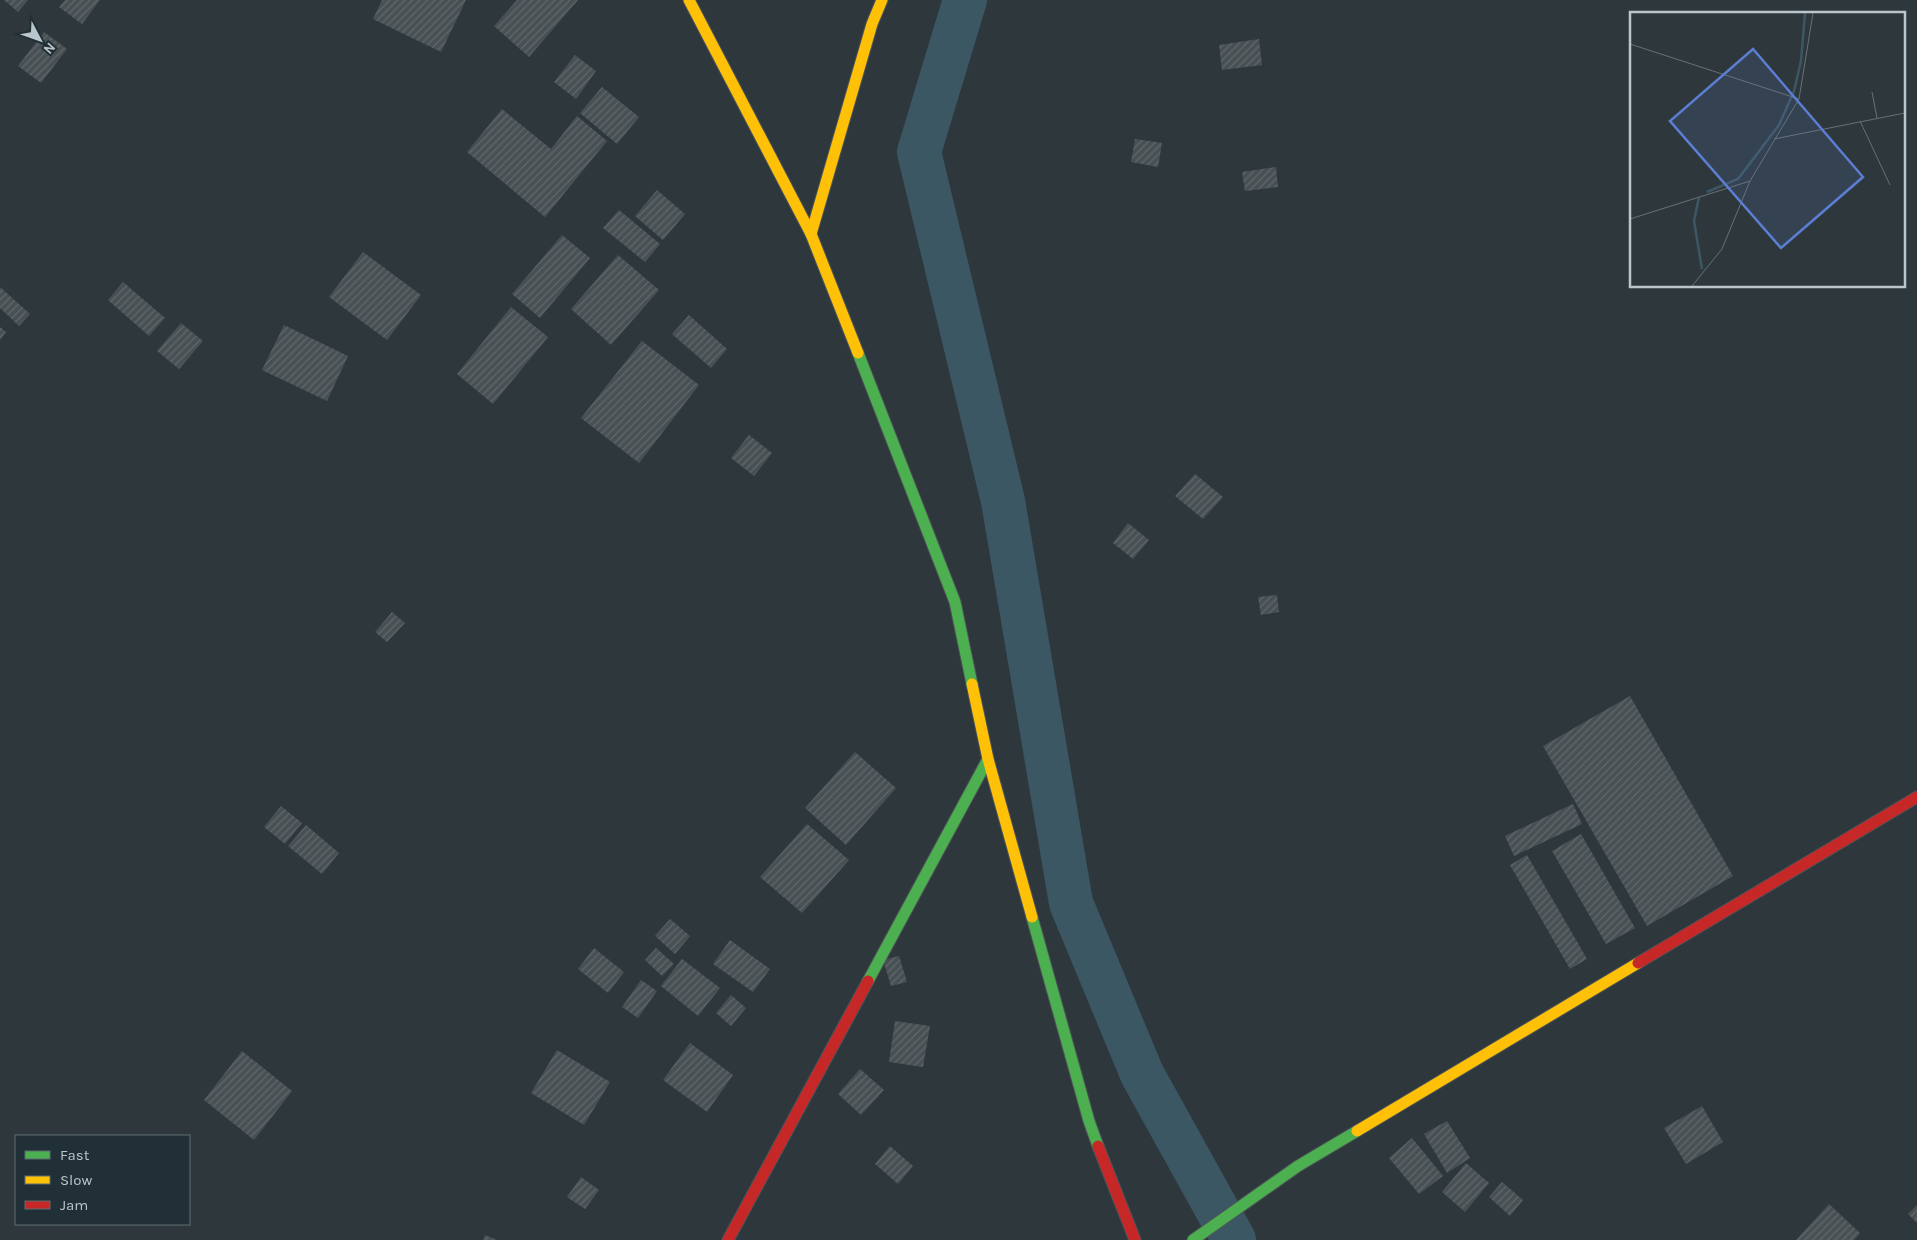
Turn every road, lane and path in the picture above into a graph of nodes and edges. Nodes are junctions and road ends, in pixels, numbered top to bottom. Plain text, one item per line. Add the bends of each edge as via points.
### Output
1 (689, 0) edge
2 (882, 0) edge
3 (811, 234) junction
4 (988, 760) junction
5 (1917, 797) edge
6 (728, 1240) edge
7 (1135, 1240) edge
8 (1193, 1240) edge

1 - 3 street
2 - 3 street via 872,24
3 - 4 street via 955,602
4 - 6 street
4 - 7 street via 1089,1122
5 - 8 street via 1298,1166

